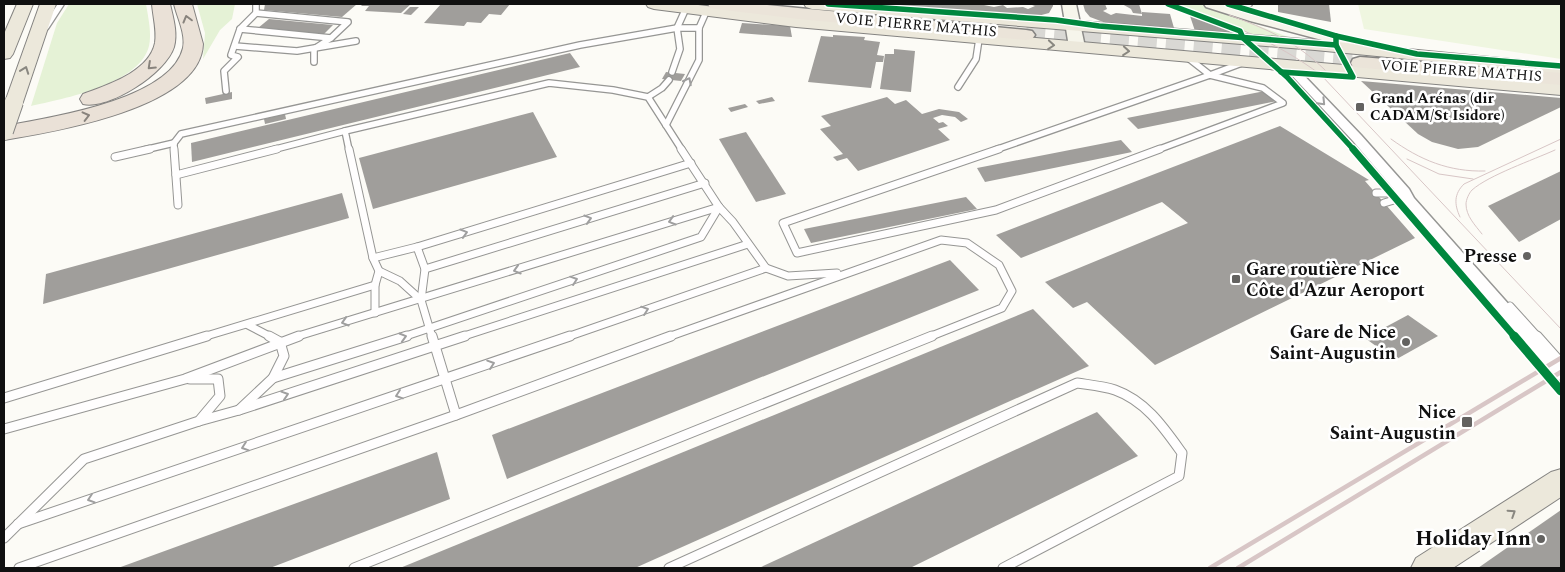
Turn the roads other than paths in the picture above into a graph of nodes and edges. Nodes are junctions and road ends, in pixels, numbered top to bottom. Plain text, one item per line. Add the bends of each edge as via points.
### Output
1 (25, 4) edge
2 (48, 4) edge
3 (61, 4) edge
4 (161, 4) edge
5 (183, 4) edge
6 (256, 4) edge
7 (654, 4) edge
8 (812, 4) edge
9 (1070, 4) edge
10 (1211, 4) edge
11 (687, 6) junction
12 (712, 7) edge
13 (1243, 8) edge
14 (256, 13) junction
15 (1074, 25) junction
16 (678, 28) junction
17 (699, 28) junction
18 (240, 29) junction
19 (1026, 35) tunnel mouth
20 (37, 38) junction
21 (331, 38) junction
22 (979, 39) junction
23 (356, 41) dead end
24 (235, 46) junction
25 (1077, 47) junction
26 (314, 49) junction
27 (4, 54) edge
28 (1393, 54) junction
29 (1187, 57) junction
30 (314, 62) dead end
31 (1244, 62) junction
32 (1360, 63) tunnel mouth
33 (1289, 66) junction
34 (1561, 69) edge
35 (672, 72) dead end
36 (1211, 75) junction
37 (1561, 79) edge
38 (669, 80) dead end
39 (958, 87) dead end
40 (1561, 90) edge
41 (226, 91) dead end
42 (648, 97) junction
43 (9, 110) edge
44 (666, 125) junction
45 (174, 130) dead end
46 (345, 131) junction
47 (4, 132) edge
48 (181, 134) junction
49 (174, 143) junction
50 (115, 157) dead end
51 (691, 163) junction
52 (176, 176) junction
53 (705, 183) junction
54 (1376, 193) dead end
55 (1406, 196) junction
56 (1384, 203) dead end
57 (178, 205) dead end
58 (719, 207) junction
59 (748, 244) junction
60 (417, 247) junction
61 (373, 258) junction
62 (766, 268) junction
63 (424, 269) junction
64 (379, 271) junction
65 (847, 272) junction
66 (376, 284) junction
67 (420, 300) junction
68 (375, 313) junction
69 (248, 325) junction
70 (430, 329) junction
71 (280, 342) junction
72 (435, 345) junction
73 (1561, 363) edge
74 (1561, 374) edge
75 (273, 378) junction
76 (185, 379) junction
77 (445, 380) junction
78 (4, 398) edge
79 (239, 410) junction
80 (456, 415) junction
81 (199, 421) junction
82 (4, 429) edge
83 (1561, 481) edge
84 (18, 524) junction
85 (4, 538) edge
86 (19, 568) edge
87 (354, 568) edge
88 (669, 568) edge
89 (1003, 568) edge
90 (1427, 568) edge

1 - 27 main road
2 - 20 main road
3 - 20 lane
4 -> 43 highway via 165,45 157,60 146,70 113,90 60,108
47 -> 5 highway via 118,108 150,94 171,80 187,62 193,47
6 - 14 lane
7 - 11 main road
8 - 15 main road
9 - 15 main road
10 - 13 main road
11 - 12 main road
11 - 16 lane
12 - 17 lane
12 - 19 highway, VOIE PIERRE MATHIS
12 - 22 main road via 796,22
13 - 28 main road
14 - 18 lane
14 - 21 lane via 348,22
15 - 25 main road
15 - 28 main road
16 - 17 lane
16 - 35 lane via 680,49
16 - 48 lane via 570,47
44 -> 17 lane via 699,60
18 - 21 lane
18 - 24 lane
43 -> 20 main road
21 - 26 lane
22 -> 25 main road
22 - 39 lane via 980,48 973,67
23 - 26 lane
24 - 26 lane via 297,51
24 - 41 lane via 231,55 238,57 224,71
25 -> 29 main road
26 - 30 lane
28 - 34 main road
29 - 31 main road
29 - 36 lane
31 - 33 main road
31 - 36 lane
32 - 37 highway, VOIE PIERRE MATHIS
33 - 40 main road
33 -> 55 street
36 - 36 lane via 1263,88 1283,103 996,210 797,253 783,223
38 - 42 lane
42 - 44 lane
42 - 46 lane via 549,83
43 - 47 main road, bridge
44 - 51 lane
45 - 48 lane
46 - 52 lane
46 - 61 lane
48 - 49 lane
49 - 50 lane
49 - 52 lane
51 - 53 lane
60 -> 51 lane
52 - 57 lane
53 - 58 lane
63 -> 53 lane
54 - 55 lane
55 - 56 lane
55 - 73 lane via 1415,200
55 - 74 street
58 - 59 lane
58 -> 67 lane
70 -> 58 lane via 700,237
59 - 62 lane
59 - 72 lane
60 - 61 lane
60 - 63 lane
61 - 64 lane
62 - 65 lane via 788,276
77 -> 62 lane
63 - 67 lane
64 - 66 lane
64 - 67 lane via 400,281
65 - 80 lane
65 - 87 lane via 942,240 967,243 999,265 1012,291 1002,308
66 - 68 lane
66 - 69 lane
67 - 68 lane
67 - 70 lane
68 -> 71 lane
69 - 71 lane
69 - 78 lane
70 - 72 lane
75 -> 70 lane
71 - 75 lane via 284,356
71 - 76 lane
72 - 77 lane
79 -> 72 lane
75 - 79 lane
76 - 81 lane via 218,379 220,396
76 - 82 lane
77 - 80 lane
77 -> 84 lane
79 - 81 lane
80 - 86 lane
81 - 84 lane via 84,459
90 -> 83 main road
84 - 85 lane
88 - 89 lane via 1077,383 1114,389 1138,400 1160,421 1182,453 1179,476

